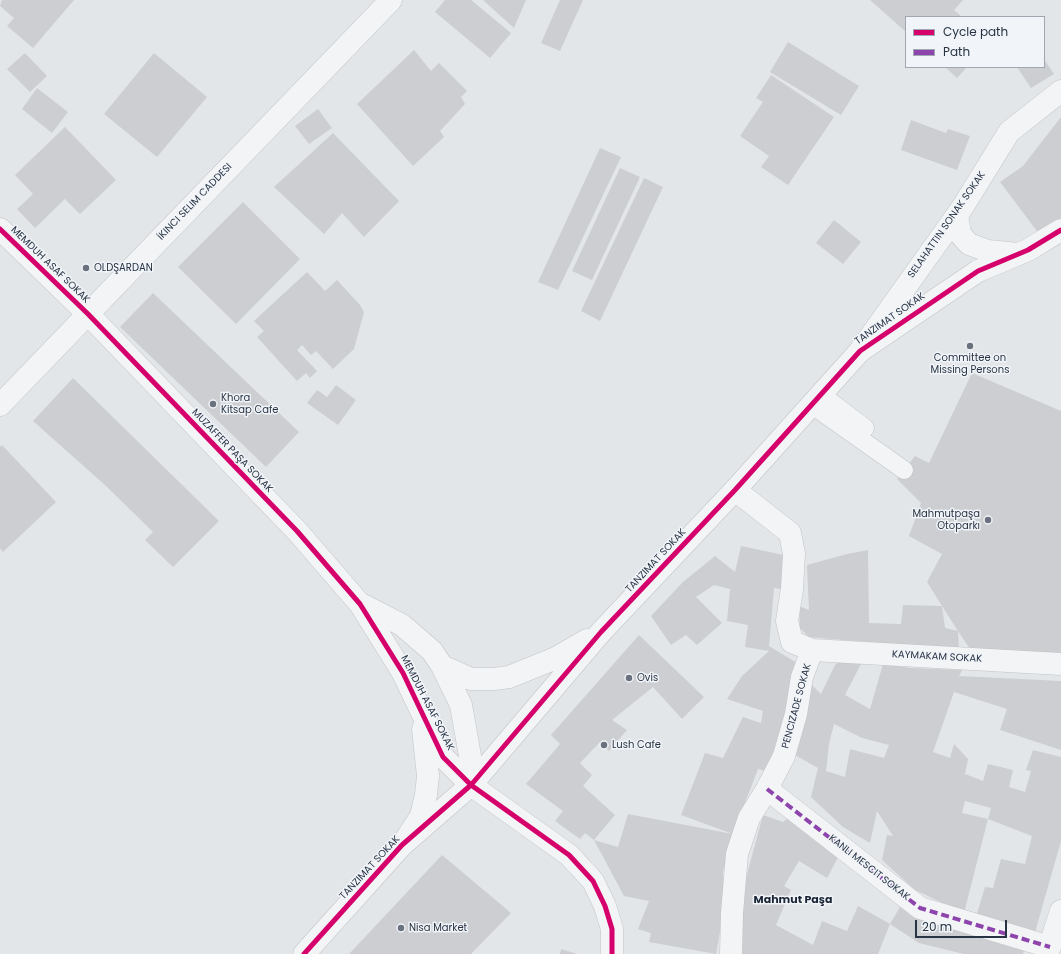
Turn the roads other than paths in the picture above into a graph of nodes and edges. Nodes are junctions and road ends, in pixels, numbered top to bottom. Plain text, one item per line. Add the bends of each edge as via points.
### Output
1 (391, 0) edge
2 (1061, 92) edge
3 (957, 215) junction
4 (0, 229) edge
5 (1061, 230) edge
6 (1018, 254) junction
7 (88, 314) junction
8 (860, 351) junction
9 (816, 399) junction
10 (0, 405) edge
11 (907, 466) dead end
12 (735, 490) junction
13 (360, 604) junction
14 (601, 632) junction
15 (812, 650) junction
16 (1061, 664) edge
17 (442, 666) junction
18 (420, 710) junction
19 (471, 785) junction
20 (767, 789) junction
21 (402, 845) junction
22 (1061, 911) edge
23 (1048, 950) edge
24 (304, 954) edge
25 (612, 954) edge
26 (731, 954) edge

1 - 7 street, İKINCI SELIM CADDESI
2 - 3 street, SELAHATTIN SONAK SOKAK via 1009,132
3 - 6 street via 960,234 969,244 988,251
3 - 8 street, SELAHATTIN SONAK SOKAK
4 - 7 street, MEMDUH ASAF SOKAK
5 - 6 street, TANZIMAT SOKAK
6 - 8 street, TANZIMAT SOKAK via 978,271
7 - 10 street, İKINCI SELIM CADDESI
7 - 13 street, MUZAFFER PAŞA SOKAK via 297,531
8 - 9 street, TANZIMAT SOKAK
9 - 11 lane
9 - 12 street, TANZIMAT SOKAK
12 - 14 street, TANZIMAT SOKAK
12 - 15 street, PENCIZADE SOKAK via 790,533 794,554 787,621 792,642
13 - 17 street, MEMDUH ASAF SOKAK via 402,626 432,652
13 - 18 street, MEMDUH ASAF SOKAK via 403,673
14 - 17 street via 556,658 509,677 494,680 471,679
14 - 19 street, TANZIMAT SOKAK
15 - 16 street, KAYMAKAM SOKAK
15 - 20 street, PENCIZADE SOKAK via 802,677 796,714 784,756
17 - 19 street, MEMDUH ASAF SOKAK via 461,705 468,743
18 - 19 street, MEMDUH ASAF SOKAK via 443,757
18 - 21 street via 427,760 426,795 421,816
19 - 21 street, TANZIMAT SOKAK
19 - 25 street via 569,855 593,881 606,906 612,929
20 - 23 street via 920,908
20 - 26 street, PENCIZADE SOKAK via 749,818 737,854
21 - 24 street, TANZIMAT SOKAK
22 - 23 street

